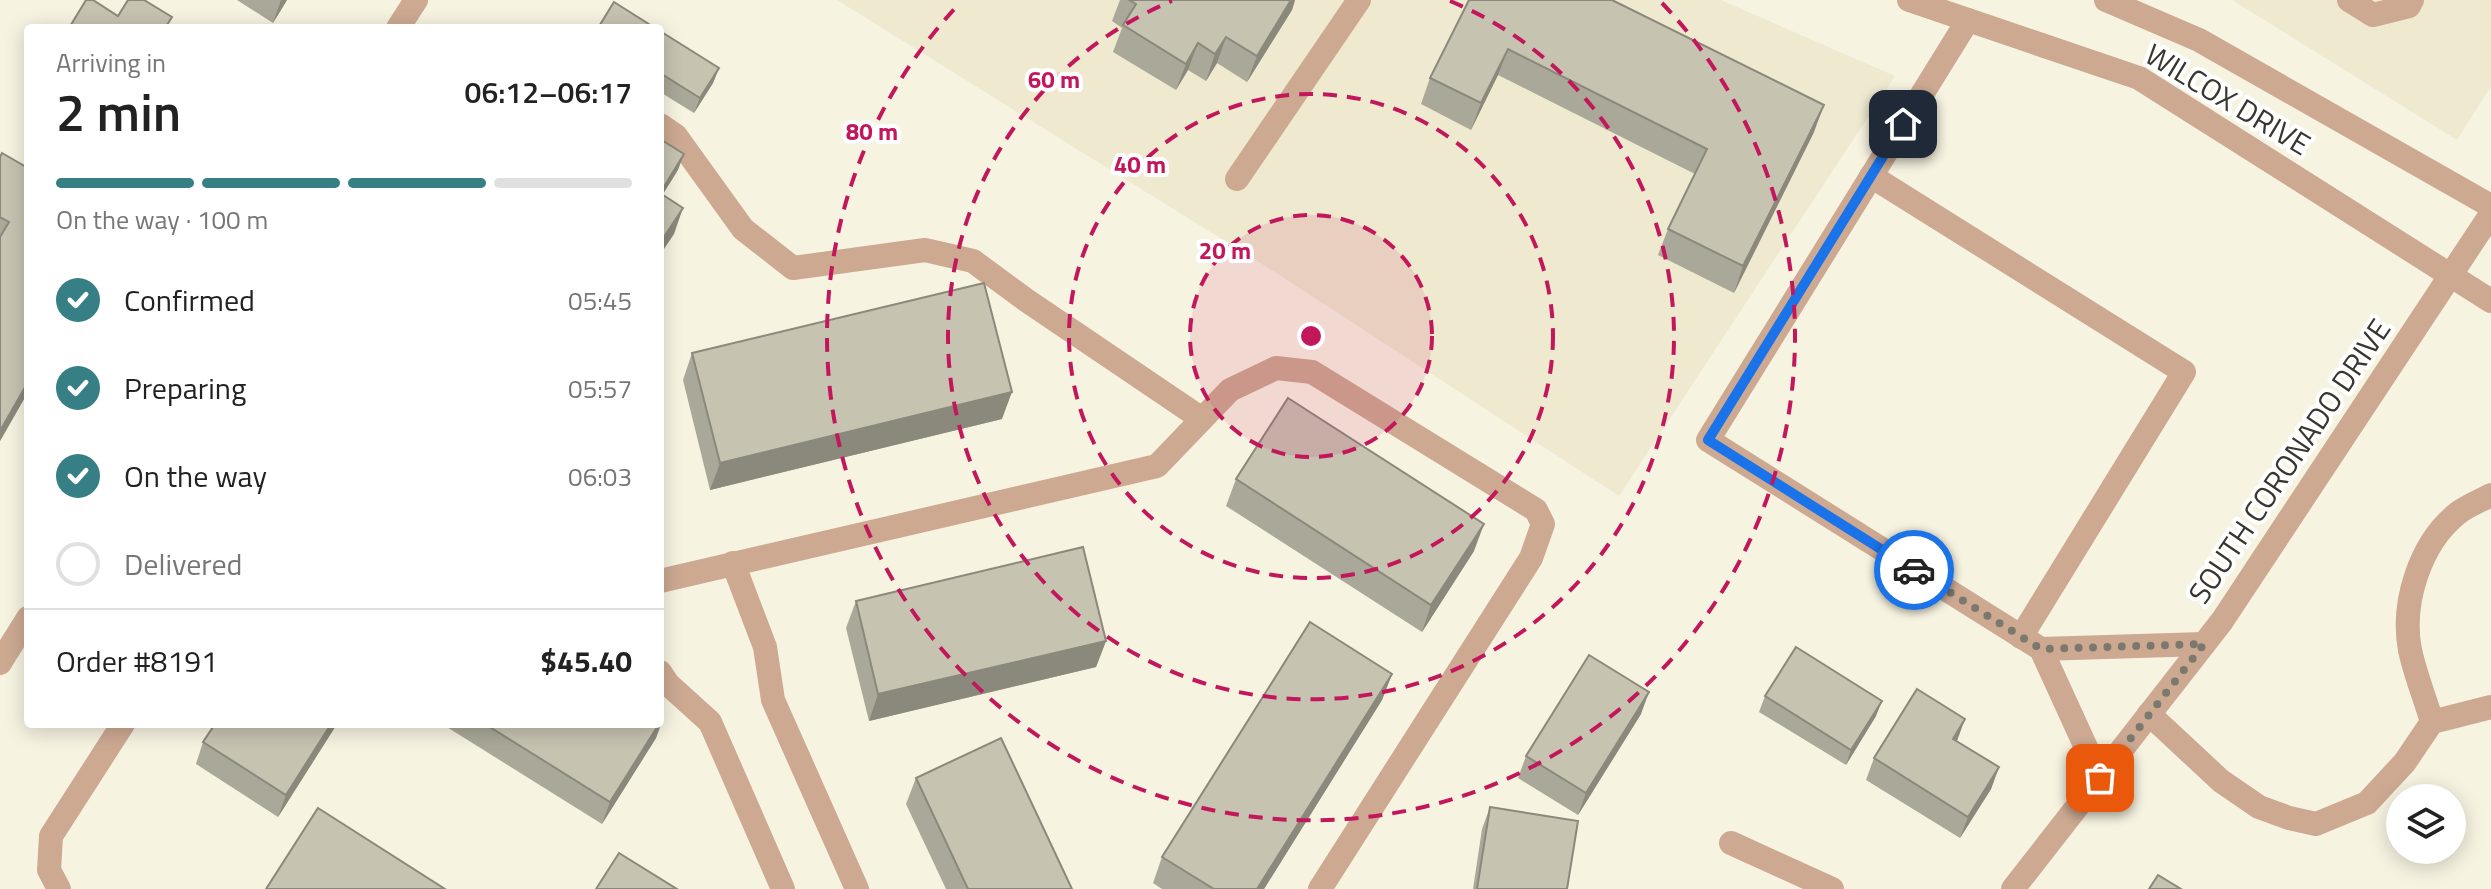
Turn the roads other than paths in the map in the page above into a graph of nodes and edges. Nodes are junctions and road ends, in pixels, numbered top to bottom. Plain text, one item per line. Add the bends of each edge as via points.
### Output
1 (416, 0) edge
2 (1359, 0) edge
3 (1909, 0) edge
4 (2106, 0) edge
5 (2349, 0) edge
6 (2412, 0) edge
7 (1968, 20) junction
8 (401, 24) edge
9 (664, 128) edge
10 (1871, 176) junction
11 (1237, 179) dead end
12 (2491, 206) edge
13 (2491, 214) edge
14 (2451, 276) junction
15 (2491, 301) edge
16 (1202, 419) junction
17 (2491, 495) edge
18 (733, 563) junction
19 (664, 580) edge
20 (24, 624) edge
21 (2031, 643) junction
22 (2204, 644) junction
23 (0, 663) edge
24 (664, 678) edge
25 (2491, 707) edge
26 (2149, 714) junction
27 (2432, 722) junction
28 (120, 728) edge
29 (2100, 778) junction
30 (1731, 843) dead end
31 (59, 889) edge
32 (783, 889) edge
33 (857, 889) edge
34 (1320, 889) edge
35 (1832, 889) edge
36 (2013, 889) edge

1 - 8 street
2 - 11 street
3 - 7 street, WILCOX DRIVE
4 - 12 street, WILCOX DRIVE via 2199,40
5 - 6 street via 2373,15 2409,6
7 - 10 street
7 - 14 street, WILCOX DRIVE via 2139,78
9 - 16 street via 676,136 743,229 793,268 925,250 973,261
10 - 21 street via 2184,372
10 - 21 street via 1708,440
13 - 14 street, SOUTH CORONADO DRIVE
14 - 15 street, WILCOX DRIVE
14 - 22 street, SOUTH CORONADO DRIVE
16 - 18 street via 1157,466
16 - 34 street via 1230,390 1276,368 1312,372 1536,510 1543,524 1531,558
17 - 27 street via 2458,513 2440,533 2412,591 2410,649
18 - 19 street
18 - 33 street via 765,647 773,700
20 - 23 street
21 - 22 street
21 - 29 street
22 - 26 street, SOUTH CORONADO DRIVE
24 - 32 street via 710,722
25 - 27 street
26 - 27 street via 2221,781 2259,807 2316,824 2367,803
26 - 29 street, SOUTH CORONADO DRIVE
28 - 31 street via 51,836 49,870
29 - 36 street, SOUTH CORONADO DRIVE
30 - 35 street

